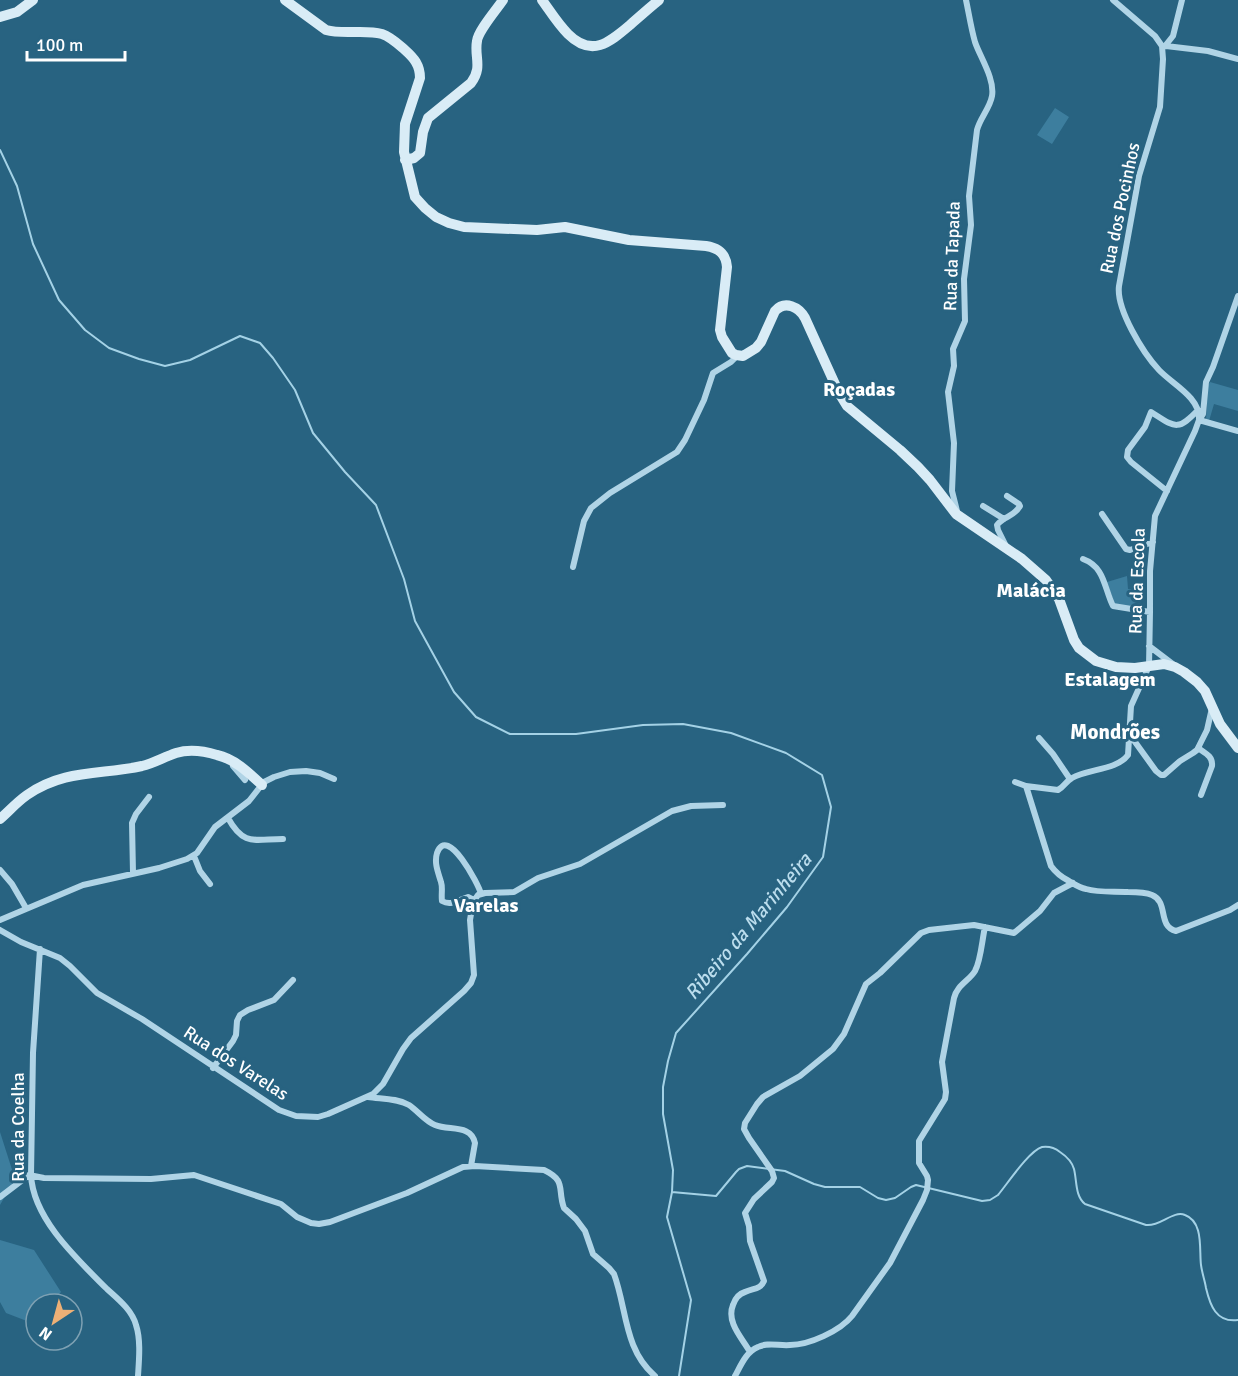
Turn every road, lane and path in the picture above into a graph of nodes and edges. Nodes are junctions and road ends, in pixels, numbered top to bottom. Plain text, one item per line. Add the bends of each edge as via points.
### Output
1 (33, 0) edge
2 (285, 0) edge
3 (503, 0) edge
4 (542, 0) edge
5 (658, 0) edge
6 (966, 0) edge
7 (1113, 0) edge
8 (1182, 0) edge
9 (0, 17) edge
10 (1164, 47) junction
11 (1238, 59) edge
12 (405, 160) junction
13 (1238, 296) edge
14 (737, 356) junction
15 (1198, 410) junction
16 (1199, 420) junction
17 (1238, 431) edge
18 (1167, 491) junction
19 (1007, 496) dead end
20 (983, 506) dead end
21 (991, 511) junction
22 (1102, 514) dead end
23 (958, 516) junction
24 (1004, 519) junction
25 (997, 527) junction
26 (1153, 542) junction
27 (1009, 550) junction
28 (1083, 559) dead end
29 (573, 567) dead end
30 (1150, 612) junction
31 (1149, 646) junction
32 (1149, 666) junction
33 (1187, 674) junction
34 (1212, 705) junction
35 (1130, 735) junction
36 (1040, 738) dead end
37 (1198, 748) junction
38 (1238, 748) edge
39 (202, 752) junction
40 (334, 779) dead end
41 (1070, 779) junction
42 (244, 780) dead end
43 (1015, 782) dead end
44 (262, 785) junction
45 (1026, 786) junction
46 (1201, 795) dead end
47 (150, 797) dead end
48 (723, 805) dead end
49 (228, 818) junction
50 (0, 819) edge
51 (283, 839) dead end
52 (194, 856) junction
53 (0, 870) edge
54 (133, 873) junction
55 (1073, 883) junction
56 (210, 884) dead end
57 (481, 894) junction
58 (474, 900) junction
59 (26, 908) junction
60 (1237, 908) edge
61 (0, 920) edge
62 (985, 927) junction
63 (0, 930) edge
64 (40, 950) junction
65 (293, 980) dead end
66 (213, 1068) junction
67 (368, 1097) junction
68 (471, 1166) junction
69 (31, 1175) junction
70 (0, 1197) edge
71 (750, 1352) junction
72 (138, 1376) edge
73 (656, 1376) edge
74 (735, 1376) edge

1 - 9 main road
2 - 12 main road via 326,30 386,36 416,62 420,78 404,127
3 - 12 main road via 477,39 478,67 474,78 428,118 420,153
4 - 5 main road via 570,36 598,46 612,40
6 - 23 street, Rua da Tapada via 992,93 976,130 964,279 965,321 952,349 954,366 948,389 954,443 952,490
7 - 10 street
8 - 10 street via 1173,36
10 - 11 street via 1208,51
10 - 15 street, Rua dos Pocinhos via 1160,107 1139,179 1118,296 1148,356
12 - 14 main road via 417,200 433,215 455,225 534,230 565,227 625,240 718,249 727,267 720,331 729,350
13 - 16 street, Rua da Escola via 1206,382 1204,412
14 - 23 main road via 746,355 759,345 777,308 788,305 800,310 844,402 921,470
14 - 29 street via 713,373 704,400 677,452 610,493 589,511
15 - 16 street
15 - 18 street via 1177,426 1151,412 1128,452 1129,460
16 - 17 street
16 - 18 street, Rua da Escola
18 - 26 street, Rua da Escola via 1156,513
19 - 24 street via 1020,507
20 - 21 street
21 - 24 street
21 - 25 street
22 - 26 street via 1126,549
23 - 27 main road
24 - 25 street
25 - 27 street
26 - 30 street, Rua da Escola
27 - 32 main road via 1051,586 1074,640 1085,653 1116,667
28 - 30 street via 1094,564 1100,573 1113,606
30 - 31 street, Rua da Escola
31 - 32 street, Rua da Escola
31 - 33 street
32 - 33 main road via 1167,665
32 - 35 street via 1132,703
33 - 34 main road via 1203,688
34 - 37 street via 1208,730
34 - 38 main road
35 - 37 street via 1163,775
35 - 41 street via 1124,760
36 - 41 street
37 - 46 street via 1213,763
39 - 42 street via 232,766
39 - 44 main road via 232,761
39 - 50 main road via 182,752 141,766 65,777 30,793
40 - 44 street via 299,771 282,774
41 - 45 street via 1058,790
43 - 45 street
44 - 49 street
45 - 55 street via 1051,866 1059,876
47 - 54 street via 132,823
48 - 57 street via 691,806 672,812 580,864 531,881 514,892
49 - 51 street via 242,837
49 - 52 street via 215,827
52 - 54 street
52 - 56 street
53 - 59 street
54 - 59 street via 88,883
55 - 60 street via 1087,890 1153,895 1161,904 1165,924 1174,931
55 - 62 street via 1054,893 1042,910 1016,932
57 - 58 street
57 - 58 street via 462,858 450,848 441,848 437,869 442,901 453,903 468,897
58 - 67 street, Rua dos Varelas via 470,920 473,979 408,1041 383,1084
59 - 61 street
62 - 71 street via 976,968 954,996 942,1062 945,1099 919,1141 919,1163 927,1176 928,1188 891,1261 846,1323 836,1330 804,1343 764,1345
62 - 71 street via 968,925 919,934 865,985 842,1037 833,1048 800,1076 759,1101 746,1122 744,1130 774,1176 745,1212 764,1282 739,1294 730,1313
63 - 64 street, Rua dos Varelas
64 - 66 street, Rua dos Varelas via 60,958 97,993
64 - 69 street, Rua da Coelha
65 - 66 street via 272,1002 240,1015 234,1041
66 - 67 street, Rua dos Varelas via 279,1110 296,1116 323,1116
67 - 68 street via 403,1102 435,1125 470,1134 475,1143
68 - 69 street via 319,1224 300,1218 281,1204 194,1175 154,1179 47,1179
68 - 73 street via 540,1169 558,1180 564,1208 586,1232 592,1252 614,1274 629,1336 645,1367
69 - 70 street
69 - 72 street, Rua da Coelha via 38,1202 62,1243 134,1319 138,1331
71 - 74 street

